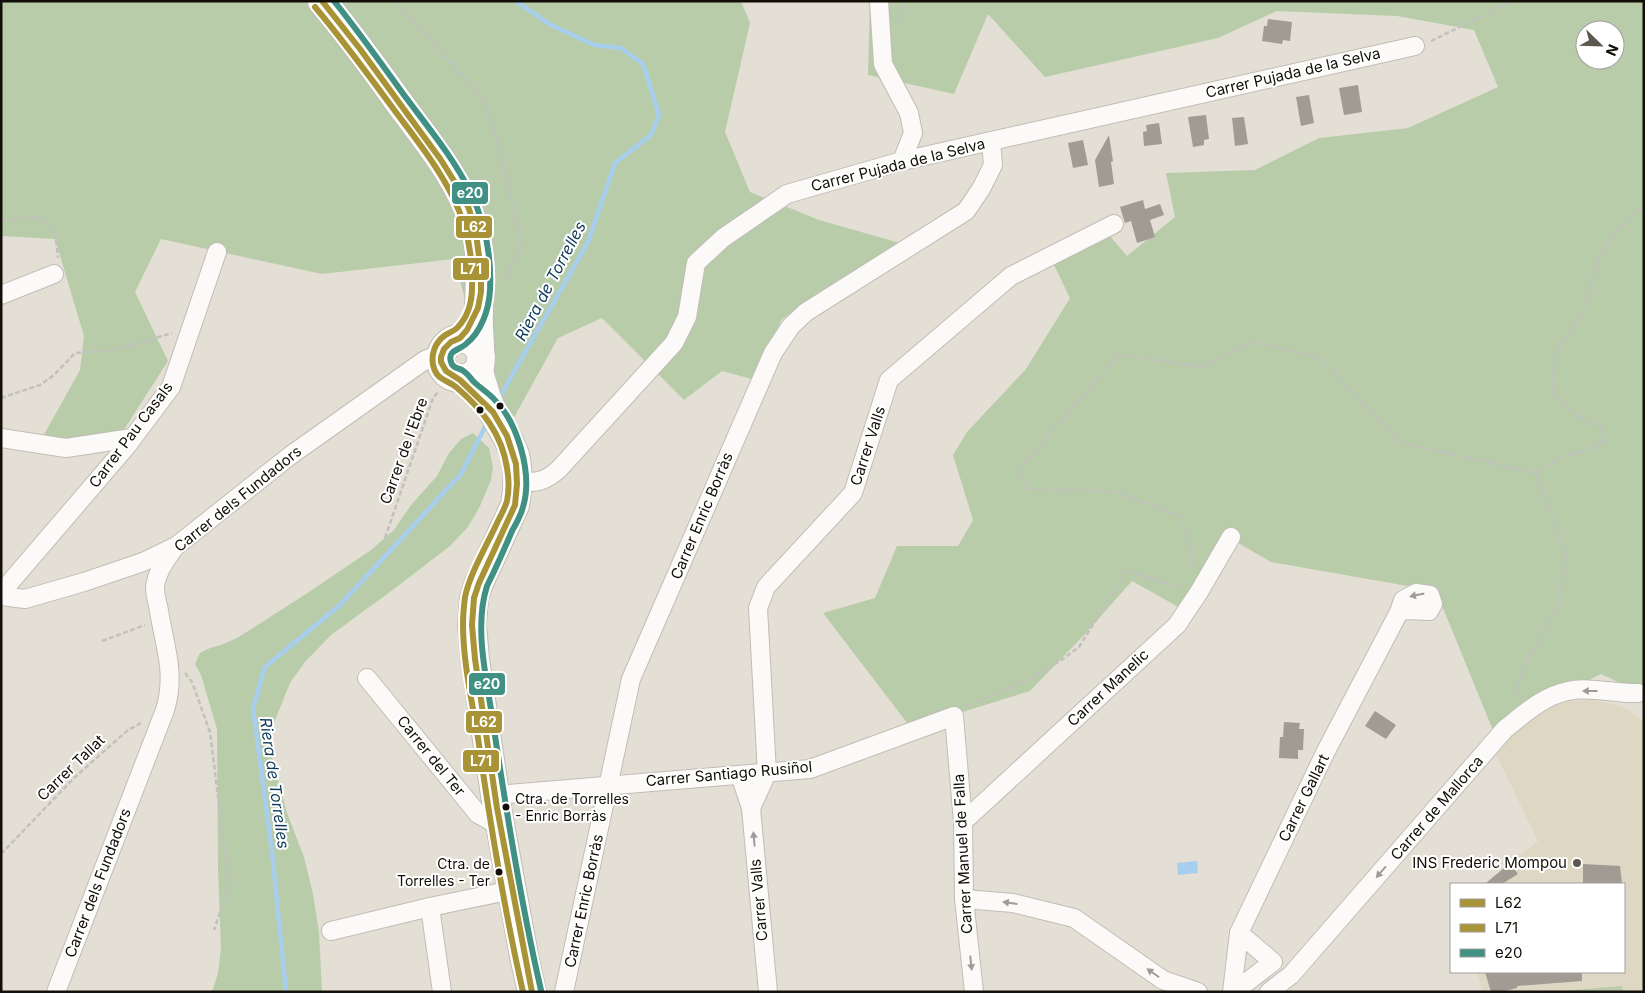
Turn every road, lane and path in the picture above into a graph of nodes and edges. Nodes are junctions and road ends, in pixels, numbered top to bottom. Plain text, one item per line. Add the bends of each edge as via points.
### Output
1 (322, 1) edge
2 (392, 1) edge
3 (879, 1) edge
4 (1512, 1) edge
5 (1415, 46) joint
6 (991, 141) junction
7 (902, 162) junction
8 (1644, 210) edge
9 (1, 221) edge
10 (1114, 224) dead end
11 (217, 252) dead end
12 (54, 274) joint
13 (1, 295) edge
14 (479, 308) junction
15 (195, 316) junction
16 (462, 360) junction
17 (1, 398) edge
18 (1, 438) edge
19 (132, 438) junction
20 (1536, 473) junction
21 (518, 482) junction
22 (1231, 537) dead end
23 (385, 538) dead end
24 (175, 547) junction
25 (1199, 592) junction
26 (1, 594) edge
27 (1399, 612) dead end
28 (160, 618) junction
29 (102, 641) dead end
30 (165, 644) junction
31 (367, 678) dead end
32 (1642, 694) edge
33 (165, 710) junction
34 (954, 716) junction
35 (1505, 730) junction
36 (767, 772) junction
37 (740, 775) junction
38 (609, 784) junction
39 (495, 795) junction
40 (751, 808) junction
41 (963, 822) junction
42 (501, 827) junction
43 (1, 854) edge
44 (512, 890) junction
45 (964, 899) junction
46 (430, 907) junction
47 (214, 930) dead end
48 (331, 931) dead end
49 (1239, 933) junction
50 (56, 992) edge
51 (442, 992) edge
52 (532, 992) edge
53 (564, 992) edge
54 (768, 992) edge
55 (974, 992) edge
56 (1198, 992) edge
57 (1233, 992) edge
58 (1269, 992) edge

1 - 14 main road via 424,136 463,198 475,227 480,253
2 - 14 path via 482,98 498,142 522,246 500,286
3 - 7 street via 883,64 909,113 913,132
4 - 5 path
5 - 6 street, Carrer Pujada de la Selva
6 - 7 street, Carrer Pujada de la Selva
6 - 38 street, Carrer Enric Borràs via 993,165 966,211 806,312 790,326 772,353 631,679
7 - 21 street, Carrer Pujada de la Selva via 787,194 722,238 696,263 687,318 674,343 549,478
8 - 20 path via 1635,211 1602,250 1581,317 1558,346 1552,377 1555,395 1578,416 1600,426 1605,440 1560,457
9 - 12 path via 31,217 45,220 56,241 58,258
10 - 36 street, Carrer Valls via 1011,276 889,380 853,492 766,587 758,608
11 - 15 street, Carrer Pau Casals
12 - 13 street
14 - 16 main road
15 - 17 path via 169,334 115,350 75,353 40,385
15 - 19 street, Carrer Pau Casals via 171,387
16 - 21 main road via 481,379 492,410 514,453
16 - 23 path, Carrer de l'Ebre via 433,398
16 - 24 street, Carrer dels Fundadors via 424,360 291,454
18 - 19 street via 66,448
19 - 26 street, Carrer Pau Casals
20 - 25 path via 1399,442 1321,358 1253,342 1201,368 1119,354 1019,470 1027,489 1114,491 1182,517
20 - 35 path via 1566,555 1559,605 1523,668
21 - 39 main road via 515,505 474,598 472,625
22 - 25 street, Carrer Manelic
24 - 26 street via 143,562 25,599
24 - 28 street, Carrer dels Fundadors via 162,567 156,588
25 - 34 path via 1127,571 1079,647 1028,680 962,708
25 - 41 street, Carrer Manelic via 1177,625
27 - 49 street, Carrer Gallart via 1325,753
28 - 29 path
28 - 30 street, Carrer dels Fundadors
30 - 33 street, Carrer dels Fundadors via 171,679
30 - 47 path via 192,682 210,732 229,886
31 - 42 street, Carrer del Ter via 478,814
32 -> 35 street, Carrer de Mallorca via 1568,691 1540,702
33 - 43 path, Carrer Tallat via 128,730 74,778
33 - 50 street, Carrer dels Fundadors
34 - 36 street, Carrer Santiago Rusiñol via 810,769
34 - 41 street, Carrer Manuel de Falla
35 -> 58 street, Carrer de Mallorca via 1291,975
36 - 37 street, Carrer Santiago Rusiñol
36 - 40 street, Carrer Valls
37 - 38 street, Carrer Santiago Rusiñol
37 - 40 street, Carrer Valls
38 - 39 street, Carrer Santiago Rusiñol
38 - 53 street, Carrer Enric Borràs
39 - 42 main road
54 -> 40 street, Carrer Valls
41 - 45 street, Carrer Manuel de Falla
42 - 44 main road
44 - 46 street
44 - 52 main road
45 -> 55 street, Carrer Manuel de Falla
56 -> 45 street via 1163,980 1074,918 1012,902
46 - 48 street
46 - 51 street
49 - 57 street, Carrer Gallart
49 - 57 street via 1273,962

